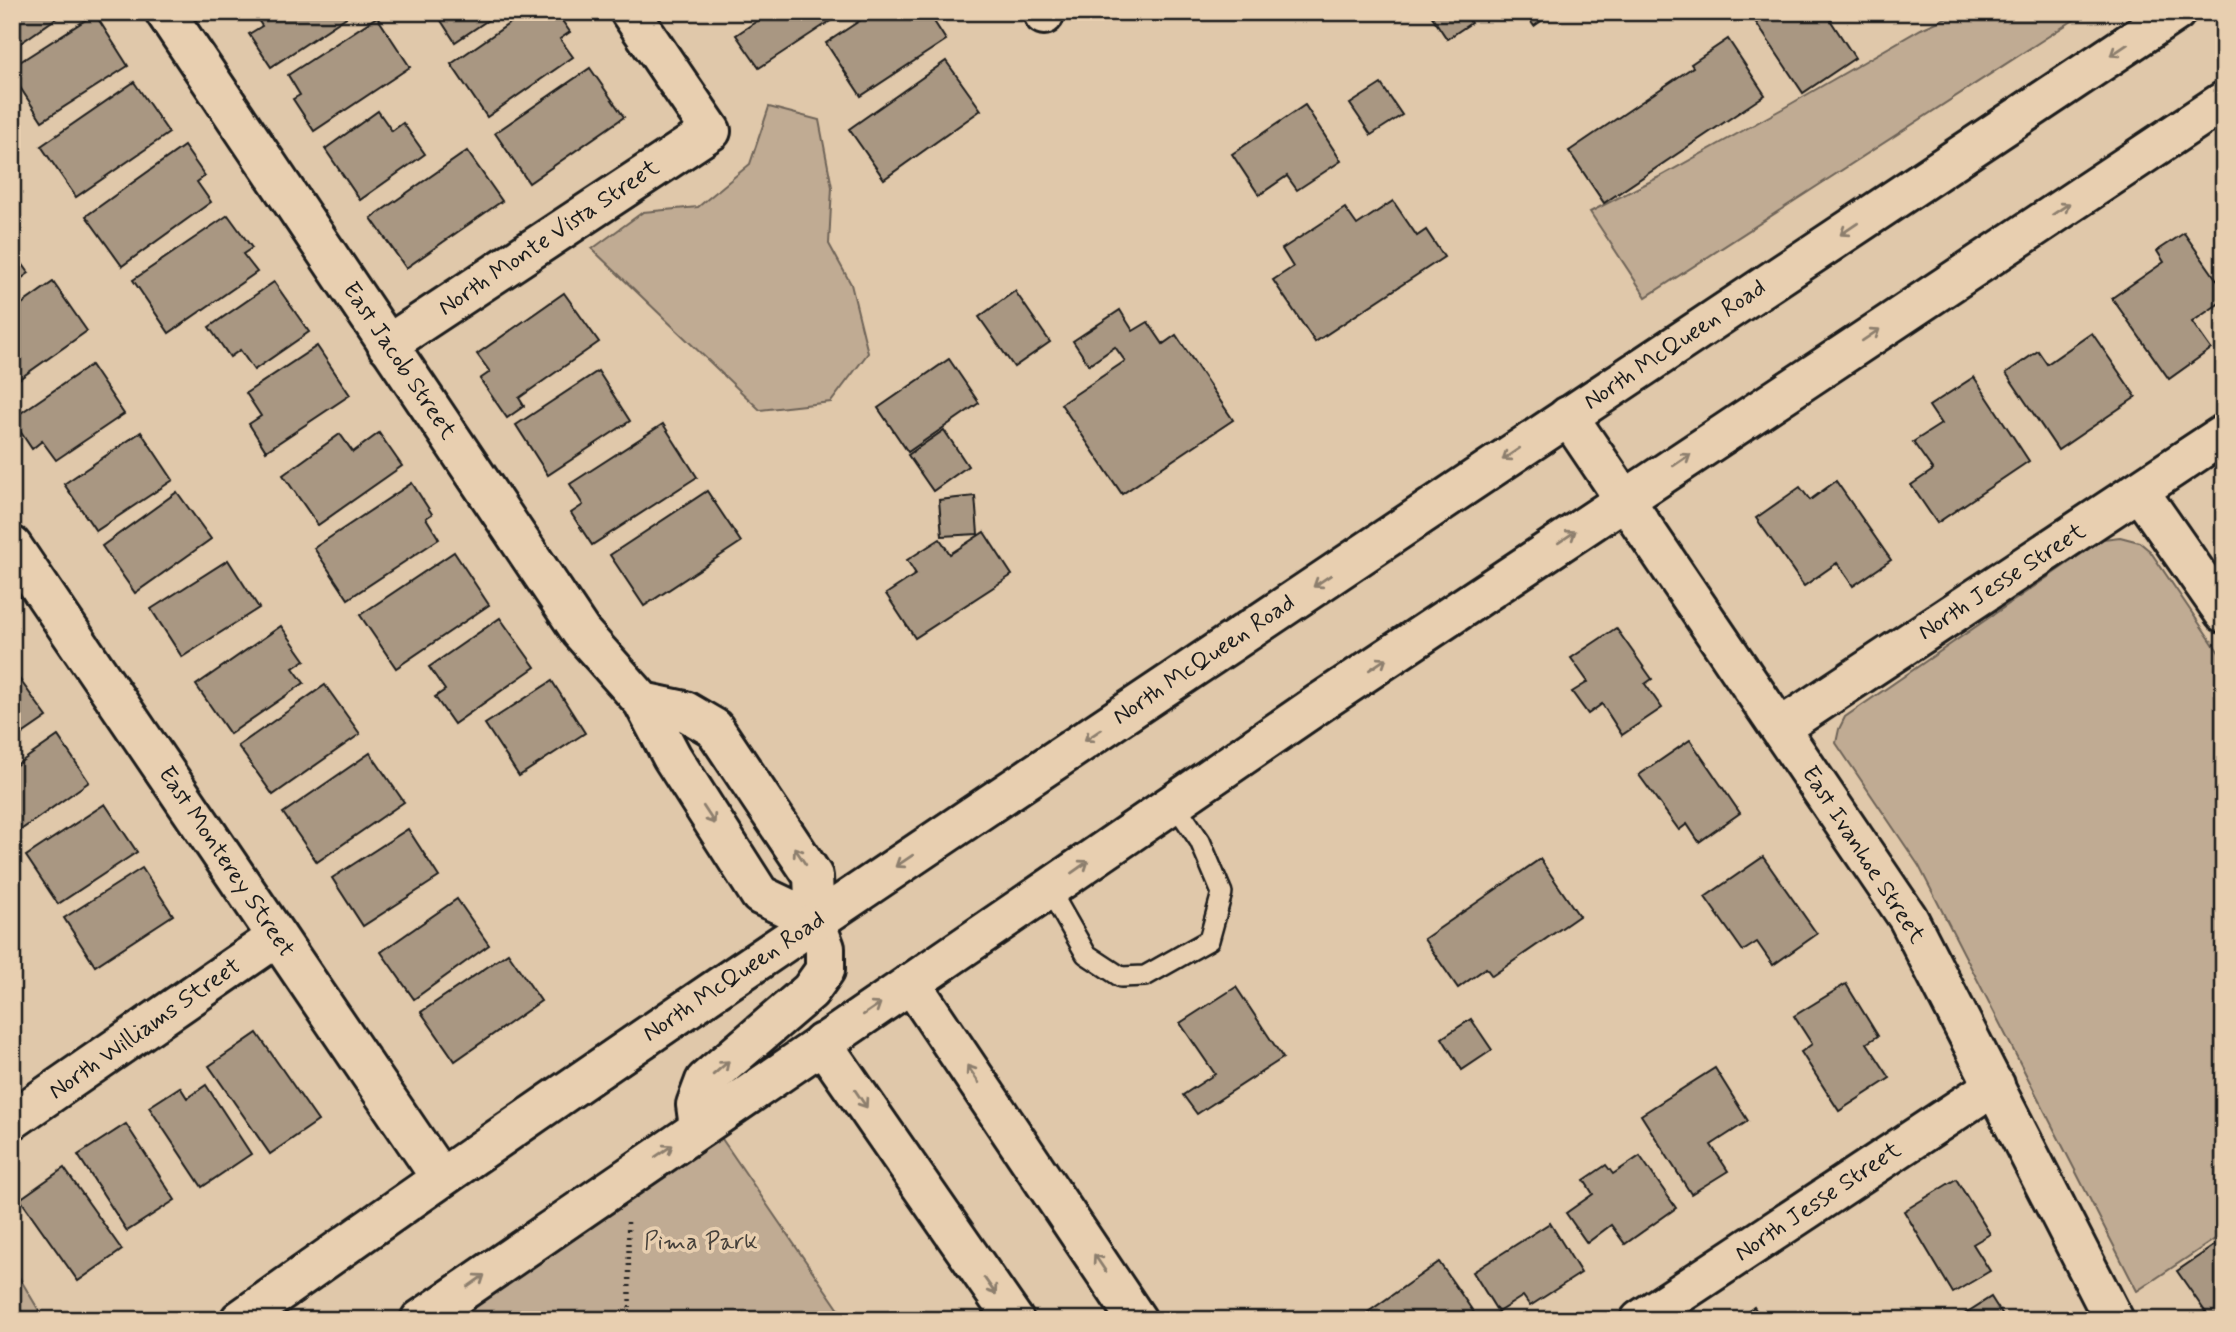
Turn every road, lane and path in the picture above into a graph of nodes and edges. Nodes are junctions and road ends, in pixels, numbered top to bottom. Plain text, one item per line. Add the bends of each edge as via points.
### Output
1 (165, 12) edge
2 (630, 12) edge
3 (2176, 12) edge
4 (2224, 101) edge
5 (387, 345) junction
6 (1568, 416) junction
7 (2224, 434) edge
8 (2139, 491) junction
9 (1625, 498) junction
10 (12, 546) edge
11 (2224, 612) edge
12 (643, 702) junction
13 (1780, 728) junction
14 (1174, 803) junction
15 (1049, 888) junction
16 (815, 920) junction
17 (277, 937) junction
18 (911, 983) junction
19 (822, 1043) junction
20 (1995, 1085) junction
21 (12, 1121) edge
22 (699, 1127) junction
23 (440, 1177) junction
24 (622, 1213) dead end
25 (240, 1320) edge
26 (421, 1320) edge
27 (630, 1320) edge
28 (1014, 1320) edge
29 (1137, 1320) edge
30 (1640, 1320) edge
31 (2114, 1320) edge

1 - 5 street, East Jacob Street
2 - 5 street, North Monte Vista Street via 711,131
3 -> 6 street, North McQueen Road
9 -> 4 street
5 - 12 street, East Jacob Street via 581,632
6 - 9 street, East Ivanhoe Street
6 -> 16 street, North McQueen Road
7 - 8 street, North Jesse Street
8 - 11 street
8 - 13 street, North Jesse Street
9 - 13 street, East Ivanhoe Street
14 -> 9 street
10 - 17 street, East Monterey Street
12 -> 16 street, East Jacob Street via 672,757 760,895
16 -> 12 street via 813,876 714,728 685,711
13 - 20 street, East Ivanhoe Street via 1908,918
15 -> 14 street
14 - 15 lane via 1200,842 1222,893 1209,940 1145,976 1121,977 1086,954
15 - 18 street
22 -> 16 street via 696,1105 705,1081 810,991 825,970 825,947
16 - 23 street, North McQueen Road
17 - 21 street, North Williams Street
17 - 23 street, East Monterey Street
19 -> 18 street
29 -> 18 street
19 - 22 street
19 -> 28 street
20 - 30 street, North Jesse Street
20 - 31 street, East Ivanhoe Street
26 -> 22 street
23 - 25 street, North McQueen Road
24 - 27 path via 629,1224

